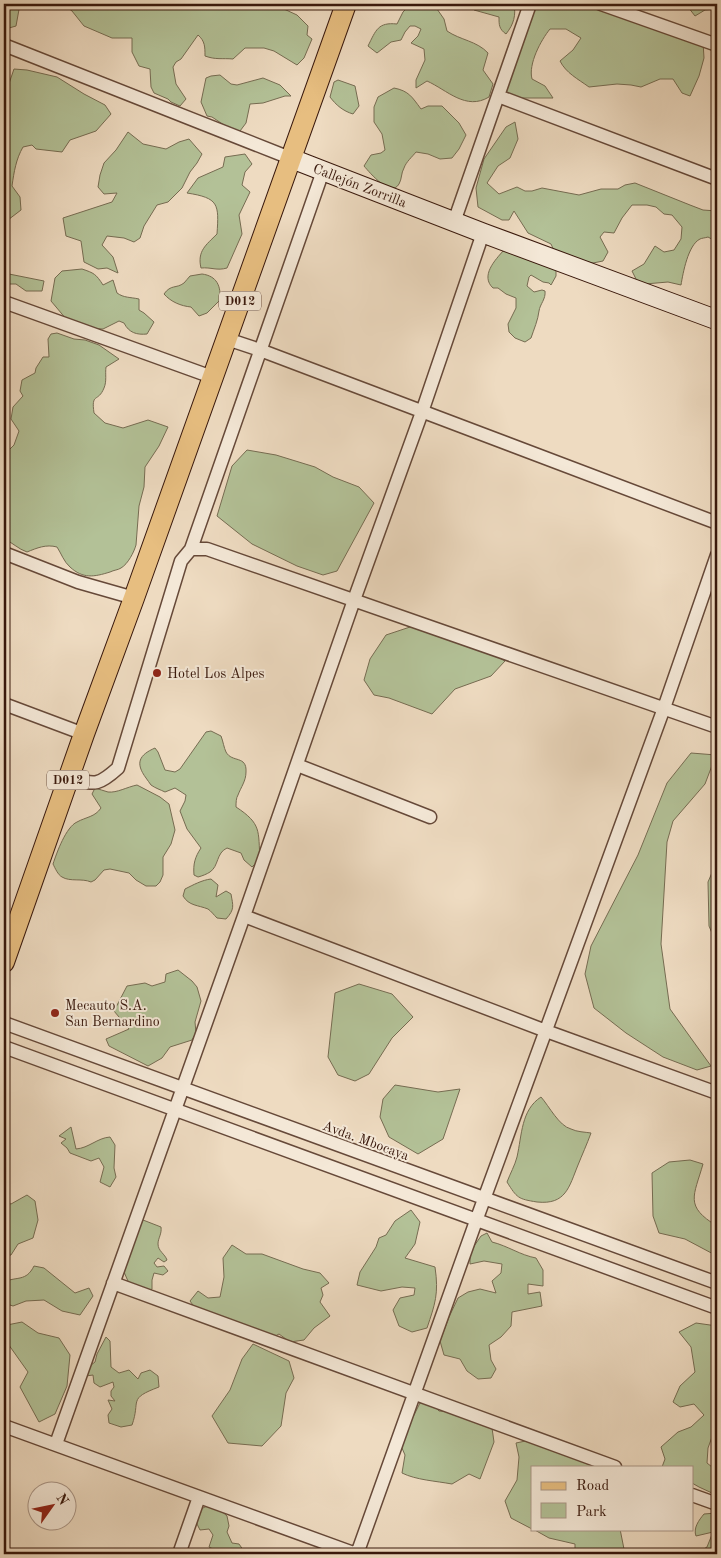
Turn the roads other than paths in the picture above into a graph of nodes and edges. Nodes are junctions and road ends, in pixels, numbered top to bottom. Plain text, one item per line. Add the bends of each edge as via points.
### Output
1 (346, 4) edge
2 (530, 4) edge
3 (601, 4) edge
4 (717, 45) edge
5 (5, 50) edge
6 (498, 96) junction
7 (290, 158) junction
8 (323, 171) junction
9 (717, 179) edge
10 (454, 222) junction
11 (483, 233) junction
12 (4, 302) edge
13 (717, 320) edge
14 (227, 339) junction
15 (260, 350) junction
16 (212, 377) junction
17 (422, 412) junction
18 (717, 523) edge
19 (191, 549) junction
20 (4, 553) edge
21 (717, 555) edge
22 (134, 598) junction
23 (354, 600) junction
24 (4, 704) edge
25 (664, 708) junction
26 (717, 727) edge
27 (84, 734) junction
28 (297, 765) junction
29 (68, 778) junction
30 (430, 817) dead end
31 (244, 916) junction
32 (9, 930) edge
33 (4, 962) edge
34 (4, 1023) edge
35 (546, 1031) junction
36 (4, 1047) edge
37 (183, 1088) junction
38 (717, 1093) edge
39 (175, 1109) junction
40 (484, 1200) junction
41 (476, 1221) junction
42 (113, 1283) junction
43 (717, 1284) edge
44 (717, 1308) edge
45 (414, 1394) junction
46 (4, 1426) edge
47 (56, 1444) junction
48 (612, 1466) edge
49 (694, 1496) edge
50 (199, 1497) junction
51 (717, 1504) edge
52 (178, 1554) edge
53 (356, 1554) edge

1 - 7 main road, D012
2 - 6 street
3 - 4 street
5 - 7 street, Callejón Zorrilla
6 - 9 street
6 - 10 street
7 - 8 street, Callejón Zorrilla
7 - 14 main road, D012
8 - 10 street, Callejón Zorrilla
8 - 15 street
10 - 11 street, Callejón Zorrilla
11 - 13 street, Callejón Zorrilla
11 - 17 street
12 - 16 street
14 - 15 street
14 - 16 main road, D012
15 - 17 street
15 - 19 street
16 - 22 main road, D012
17 - 18 street
17 - 23 street
19 - 23 street via 208,548
19 - 29 street via 180,560 118,768 93,784
20 - 22 street via 78,582
21 - 25 street
22 - 27 main road, D012
23 - 25 street
23 - 28 street
24 - 27 street
25 - 26 street
25 - 35 street
27 - 29 main road, D012
28 - 30 street
28 - 31 street
29 - 32 main road, D012
31 - 35 street
31 - 37 street
32 - 33 main road, D012
34 - 37 street, Avda. Mbocaya
35 - 38 street
35 - 40 street
36 - 39 street
37 - 39 street
37 - 40 street, Avda. Mbocaya
39 - 41 street
39 - 42 street
40 - 41 street
40 - 43 street, Avda. Mbocaya
41 - 44 street
41 - 45 street
42 - 45 street
42 - 47 street
45 - 48 street
45 - 53 street
46 - 47 street
47 - 50 street
49 - 51 street
50 - 52 street
50 - 53 street

